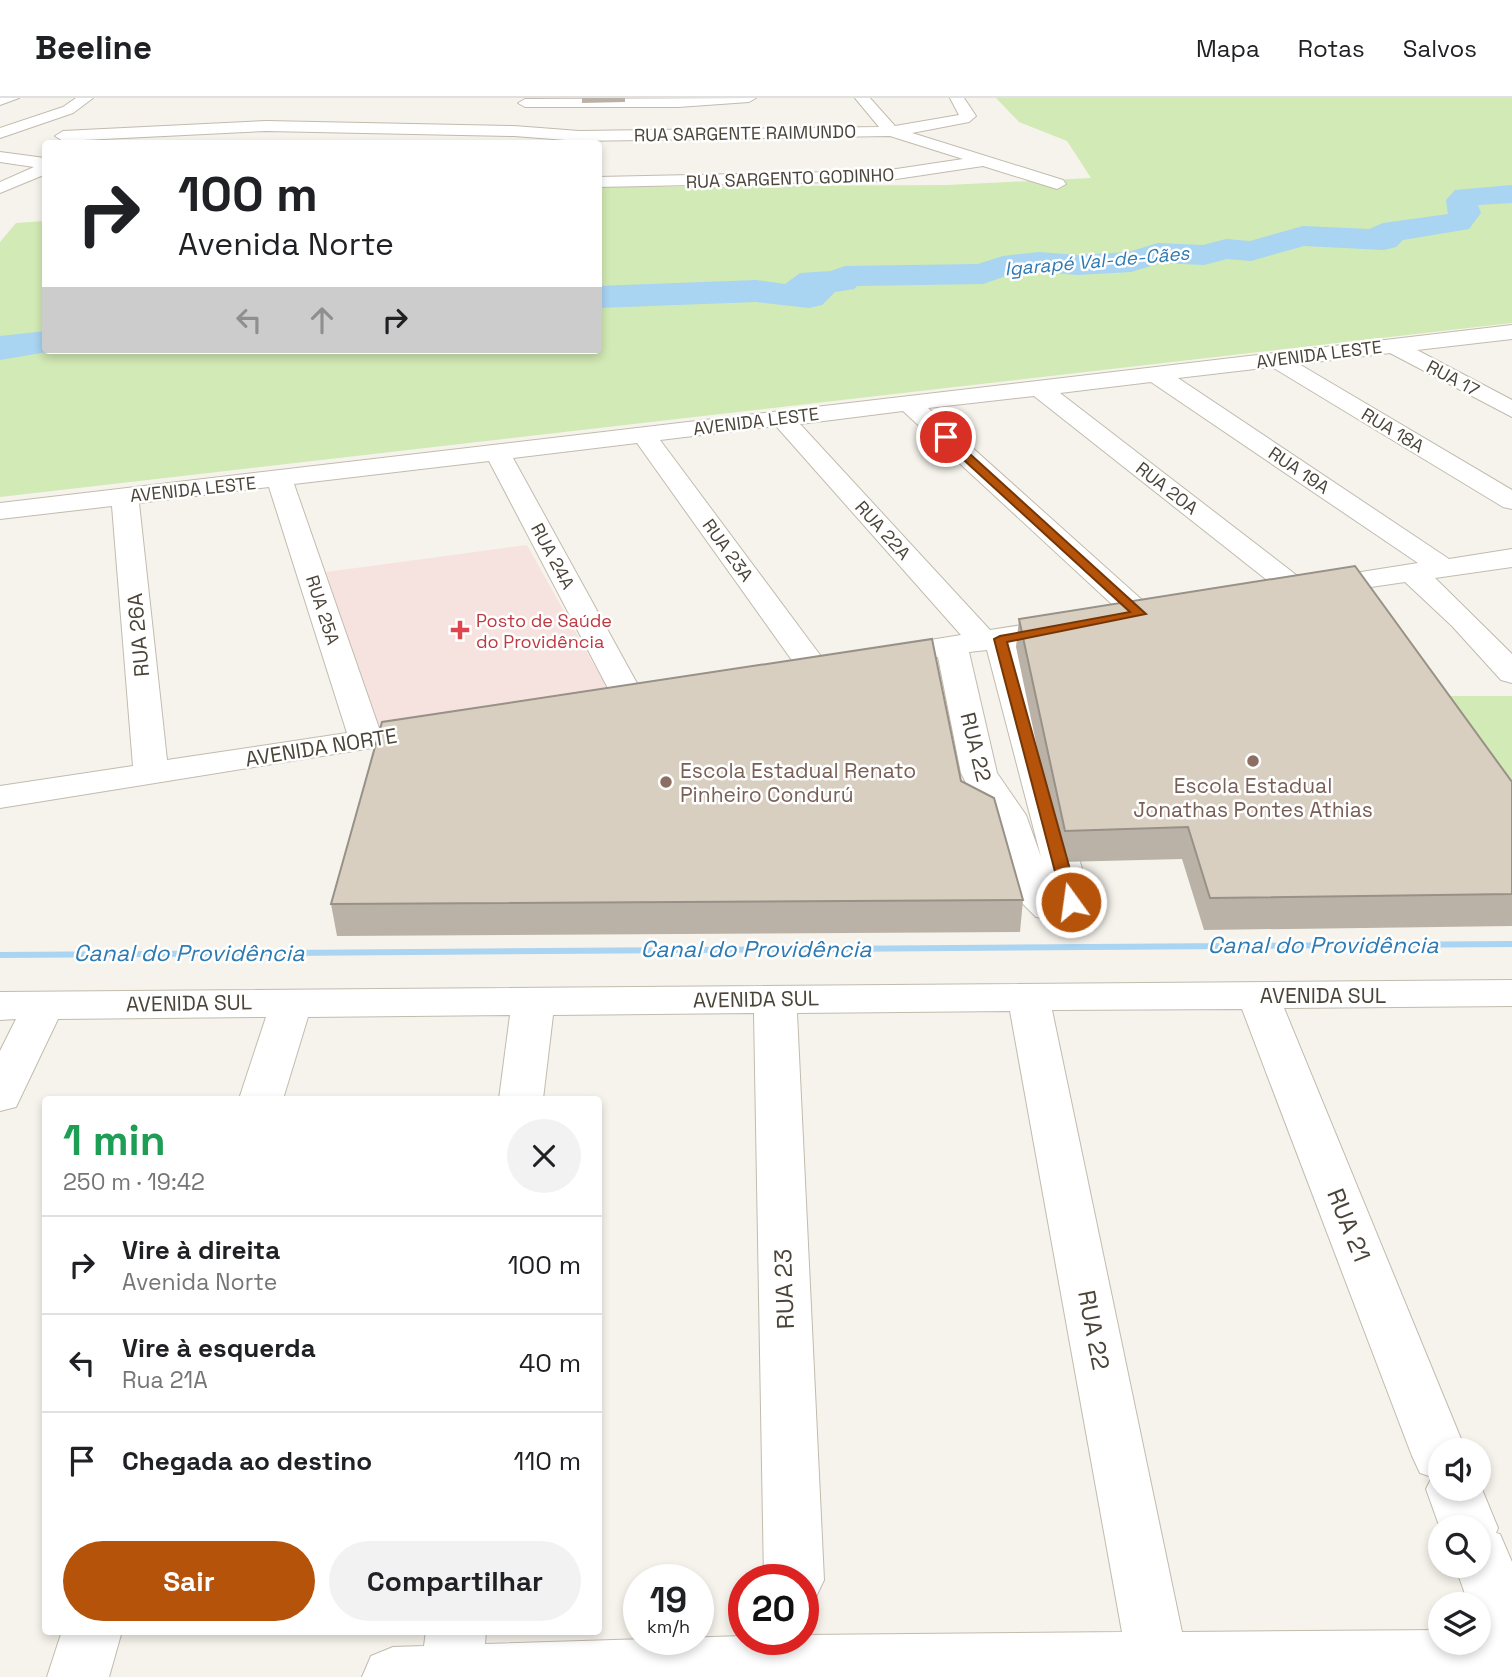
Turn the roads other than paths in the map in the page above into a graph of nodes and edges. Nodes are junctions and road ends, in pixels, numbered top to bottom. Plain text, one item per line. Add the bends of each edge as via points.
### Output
1 (12, 98) edge
2 (86, 98) edge
3 (103, 98) edge
4 (749, 98) edge
5 (862, 98) edge
6 (957, 98) edge
7 (526, 100) edge
8 (0, 101) edge
9 (286, 112) dead end
10 (266, 125) junction
11 (514, 131) junction
12 (891, 131) junction
13 (0, 133) edge
14 (918, 135) junction
15 (438, 137) edge
16 (63, 140) edge
17 (258, 140) edge
18 (579, 140) edge
19 (602, 141) edge
20 (739, 145) junction
21 (0, 157) edge
22 (980, 161) junction
23 (42, 166) edge
24 (42, 171) edge
25 (749, 181) junction
26 (602, 182) edge
27 (1056, 184) dead end
28 (0, 188) edge
29 (1511, 332) edge
30 (1393, 346) junction
31 (1274, 359) junction
32 (1154, 373) junction
33 (1039, 388) junction
34 (907, 402) junction
35 (1512, 410) edge
36 (782, 418) junction
37 (643, 434) junction
38 (498, 453) junction
39 (280, 480) junction
40 (125, 497) junction
41 (1512, 501) edge
42 (0, 511) edge
43 (1512, 558) edge
44 (1444, 568) junction
45 (1412, 573) junction
46 (1296, 589) junction
47 (1257, 595) edge
48 (979, 643) junction
49 (834, 664) junction
50 (773, 673) edge
51 (1512, 673) edge
52 (627, 696) edge
53 (463, 724) edge
54 (366, 740) junction
55 (151, 773) junction
56 (0, 797) edge
57 (1044, 799) junction
58 (996, 800) junction
59 (1258, 995) junction
60 (1510, 997) edge
61 (775, 998) junction
62 (1029, 998) junction
63 (292, 1001) junction
64 (533, 1002) junction
65 (44, 1005) junction
66 (0, 1006) edge
67 (0, 1096) edge
68 (262, 1096) edge
69 (521, 1096) edge
70 (1433, 1438) edge
71 (793, 1564) edge
72 (1489, 1578) edge
73 (91, 1635) edge
74 (1512, 1637) edge
75 (819, 1653) edge
76 (728, 1654) edge
77 (1512, 1658) edge
78 (433, 1661) edge
79 (1158, 1663) junction
80 (78, 1677) edge

1 - 8 street
2 - 13 street via 68,110
3 - 16 street
4 - 7 street via 574,111
5 - 12 street
6 - 14 street via 968,116
7 - 11 street
9 - 10 street
10 - 15 street, RUA SARGENTE RAIMUNDO
10 - 16 street, RUA SARGENTE RAIMUNDO
10 - 17 street
11 - 15 street, RUA SARGENTE RAIMUNDO
11 - 18 street, RUA SARGENTE RAIMUNDO
12 - 14 street, RUA SARGENTE RAIMUNDO
12 - 20 street, RUA SARGENTE RAIMUNDO
14 - 22 street, RUA SARGENTE RAIMUNDO
19 - 20 street, RUA SARGENTE RAIMUNDO
20 - 25 street
21 - 23 street
22 - 25 street, RUA SARGENTO GODINHO via 883,176
22 - 27 street, RUA SARGENTE RAIMUNDO
24 - 28 street
25 - 26 street, RUA SARGENTO GODINHO
29 - 30 street, AVENIDA LESTE
30 - 31 street, AVENIDA LESTE
30 - 35 street, RUA 17
31 - 32 street, AVENIDA LESTE
31 - 41 street, RUA 18A
32 - 33 street, AVENIDA LESTE
32 - 44 street, RUA 19A
33 - 34 street, AVENIDA LESTE
33 - 46 street, RUA 20A
34 - 36 street, AVENIDA LESTE
34 - 48 street via 1153,612
36 - 37 street, AVENIDA LESTE
36 - 48 street, RUA 22A
37 - 38 street, AVENIDA LESTE
37 - 49 street, RUA 23A
38 - 39 street, AVENIDA LESTE
38 - 52 street, RUA 24A
39 - 40 street, AVENIDA LESTE
39 - 54 street, RUA 25A
40 - 42 street, AVENIDA LESTE
40 - 55 street, RUA 26A
43 - 44 street
44 - 45 street
45 - 46 street
45 - 51 street
46 - 47 street
48 - 49 street
48 - 57 street, RUA 22
48 - 58 street, RUA 22 via 979,772
49 - 50 street
53 - 54 street, AVENIDA NORTE
54 - 55 street, AVENIDA NORTE
55 - 56 street, AVENIDA NORTE
57 - 58 street
57 - 58 street, RUA 22 via 1070,894 1067,909 1050,909 1037,899 1018,838
59 - 60 street, AVENIDA SUL
59 - 62 street, AVENIDA SUL
59 - 70 street, RUA 21
61 - 62 street, AVENIDA SUL
61 - 64 street, AVENIDA SUL
61 - 71 street, RUA 23
62 - 79 street, RUA 22
63 - 64 street, AVENIDA SUL
63 - 65 street, AVENIDA SUL
63 - 68 street
64 - 69 street
65 - 66 street, AVENIDA SUL
65 - 67 street
72 - 74 street
73 - 80 street
75 - 79 street
76 - 78 street
77 - 79 street

